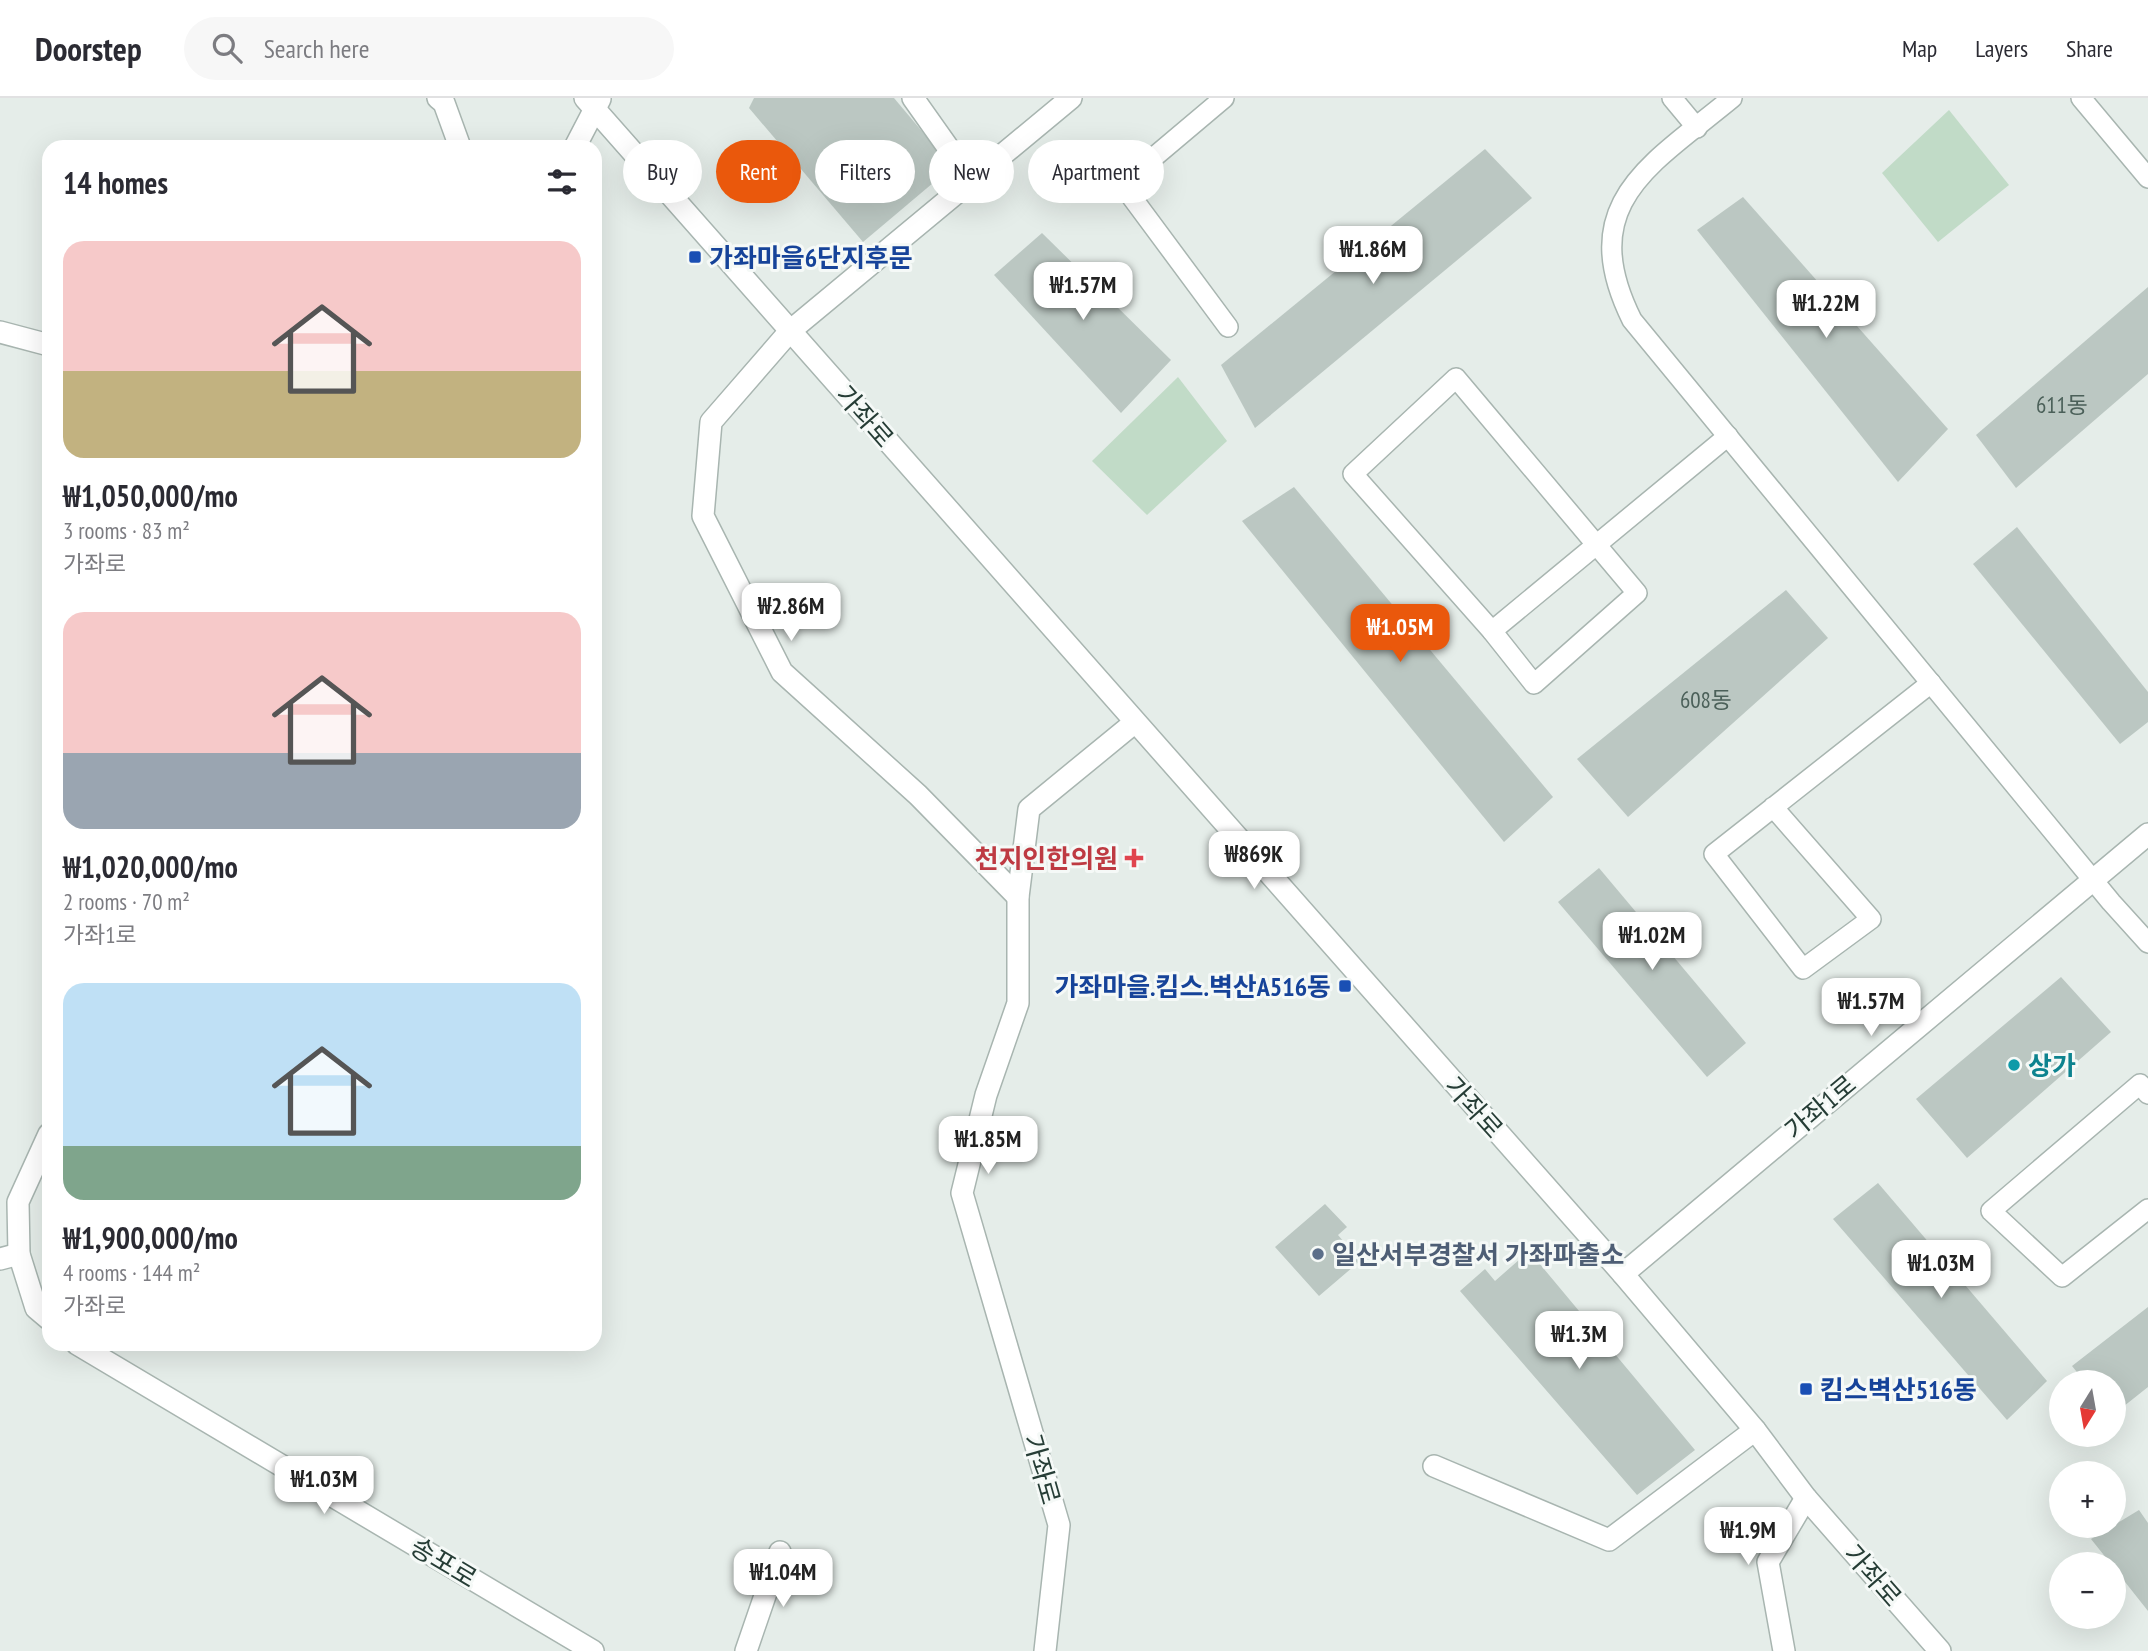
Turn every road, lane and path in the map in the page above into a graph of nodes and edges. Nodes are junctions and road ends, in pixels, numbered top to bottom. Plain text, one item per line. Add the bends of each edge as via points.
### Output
1 (439, 98) edge
2 (913, 98) edge
3 (1071, 98) edge
4 (1224, 98) edge
5 (1672, 98) edge
6 (1732, 98) edge
7 (2081, 98) edge
8 (593, 102) edge
9 (1696, 128) junction
10 (457, 140) edge
11 (578, 140) edge
12 (943, 140) edge
13 (1014, 145) edge
14 (2148, 178) edge
15 (943, 203) edge
16 (1228, 327) dead end
17 (790, 331) junction
18 (0, 332) edge
19 (42, 343) edge
20 (1728, 436) junction
21 (1597, 545) junction
22 (1492, 631) junction
23 (1931, 683) junction
24 (1134, 723) junction
25 (1773, 807) junction
26 (2148, 834) edge
27 (2094, 879) junction
28 (1018, 897) junction
29 (2148, 943) edge
30 (2148, 1094) edge
31 (42, 1149) edge
32 (2148, 1209) edge
33 (9, 1256) edge
34 (1623, 1275) junction
35 (42, 1313) edge
36 (89, 1351) edge
37 (1755, 1430) junction
38 (1434, 1466) dead end
39 (1806, 1498) junction
40 (780, 1552) dead end
41 (593, 1651) edge
42 (746, 1651) edge
43 (1045, 1651) edge
44 (1784, 1651) edge
45 (1940, 1651) edge

1 - 10 street
2 - 12 street
3 - 13 street
4 - 16 lane via 1122,184
5 - 9 lane
6 - 9 lane
7 - 14 lane
8 - 11 street
8 - 17 street, 가좌로
9 - 20 lane via 1643,173 1625,195 1614,224 1611,258 1617,290 1632,320
15 - 17 street
17 - 24 street, 가좌로
17 - 28 street via 711,422 703,516 782,672 918,795
18 - 19 street
20 - 21 lane
20 - 23 lane
21 - 22 lane
21 - 22 lane via 1637,593 1534,684
21 - 22 lane via 1456,378 1353,474
23 - 25 lane
23 - 27 lane
24 - 28 street, 가좌로 via 1029,809
24 - 34 street, 가좌로
25 - 25 lane via 1714,854 1803,969 1871,919
26 - 27 street, 가좌1로
27 - 29 lane
27 - 34 street, 가좌1로
28 - 43 street, 가좌로 via 1018,1003 986,1095 962,1193 1059,1525
30 - 32 lane via 2140,1084 1991,1211 2063,1277
31 - 33 street via 18,1202
33 - 35 street
34 - 37 street, 가좌로
36 - 41 street, 송포로
37 - 38 street via 1609,1540
37 - 39 street, 가좌로
39 - 44 street via 1768,1562
39 - 45 street, 가좌로
40 - 42 street

